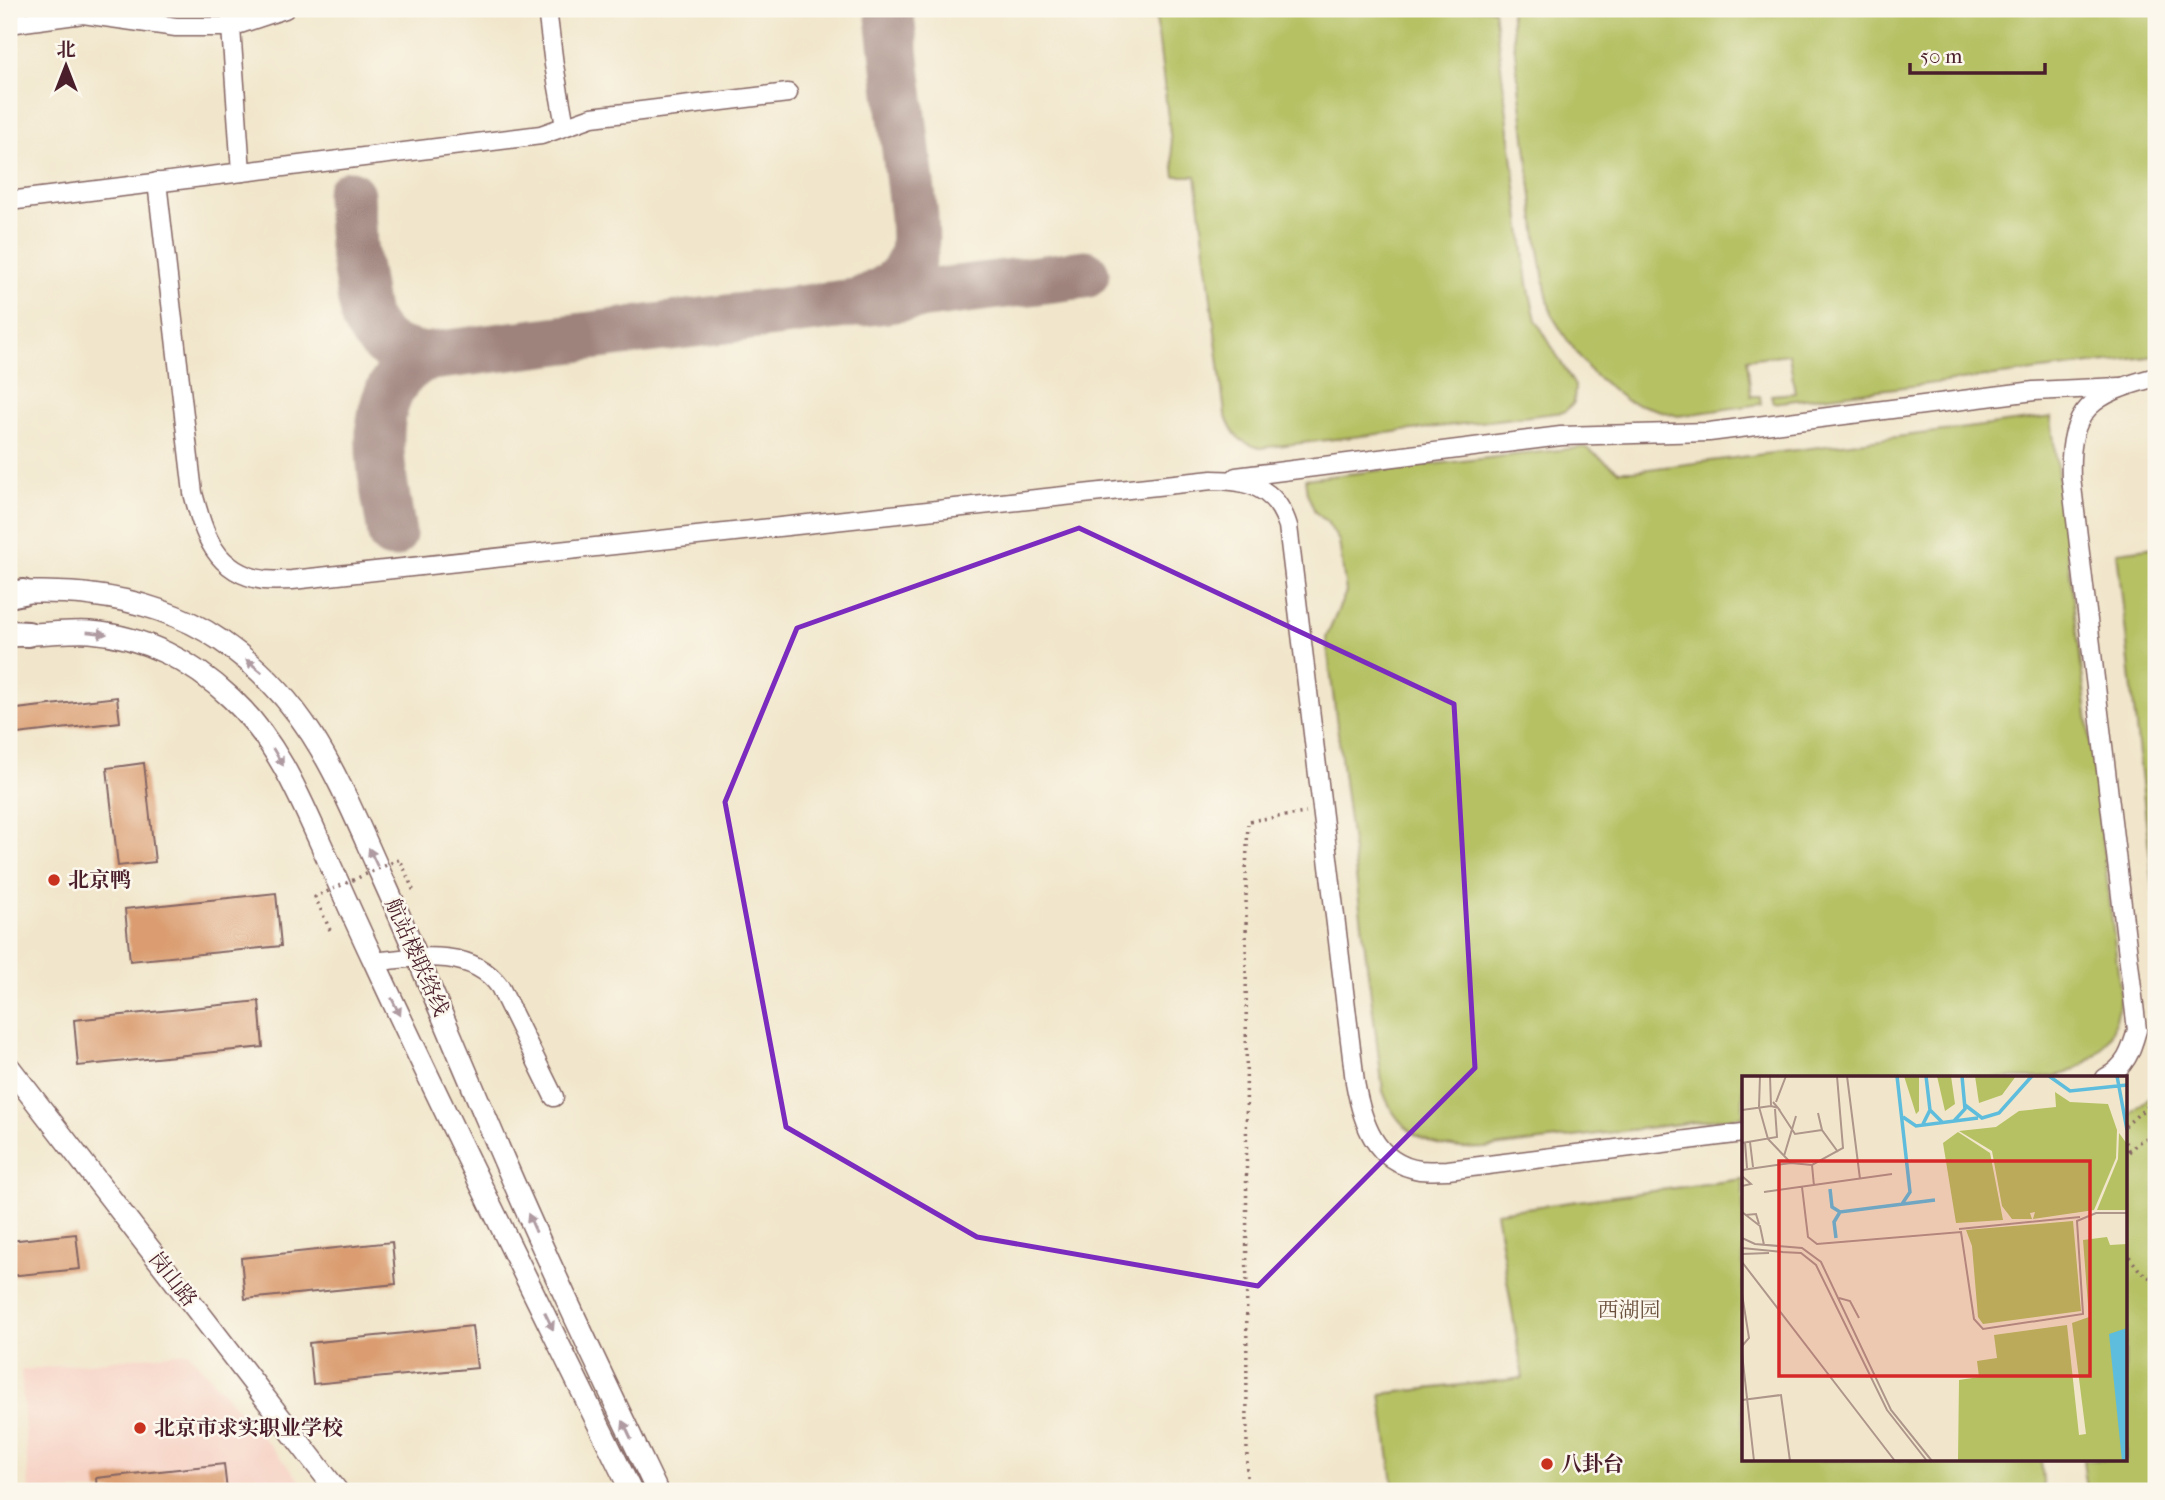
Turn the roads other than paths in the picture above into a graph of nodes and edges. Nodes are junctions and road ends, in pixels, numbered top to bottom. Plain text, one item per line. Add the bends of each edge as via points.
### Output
1 (285, 9) edge
2 (547, 9) edge
3 (80, 11) edge
4 (9, 24) edge
5 (231, 27) junction
6 (788, 93) dead end
7 (565, 126) junction
8 (242, 172) junction
9 (157, 182) junction
10 (9, 201) edge
11 (2156, 377) edge
12 (2120, 387) junction
13 (1212, 480) junction
14 (13, 593) edge
15 (15, 634) edge
16 (418, 956) junction
17 (374, 962) junction
18 (9, 1067) edge
19 (2108, 1076) edge
20 (554, 1097) dead end
21 (1742, 1133) edge
22 (337, 1491) edge
23 (631, 1491) edge
24 (657, 1491) edge

1 - 5 lane
2 - 7 lane
3 - 4 lane
3 - 5 lane via 176,27
5 - 8 lane
6 - 7 lane via 592,117
7 - 8 lane via 541,135
8 - 9 lane
9 - 10 lane
9 - 13 lane via 193,493 202,528 215,553 236,571 264,580
11 - 12 lane
12 - 13 lane via 2034,391 1736,430 1561,436
12 - 19 lane via 2097,400 2077,422 2070,460 2137,1030 2127,1059
13 - 21 lane via 1258,486 1286,517 1357,1093 1374,1142 1397,1163 1421,1170 1448,1170
16 -> 14 main road, 航站楼联络线 via 330,763 290,702 261,672 217,638 155,609 91,594
15 -> 17 main road, 航站楼联络线 via 91,632 126,638 186,664 233,700 258,726 293,782
16 - 17 lane
16 - 20 lane via 460,961 493,978
24 -> 16 main road, 航站楼联络线 via 562,1292
17 -> 23 main road, 航站楼联络线
18 - 22 main road, 岗山路

